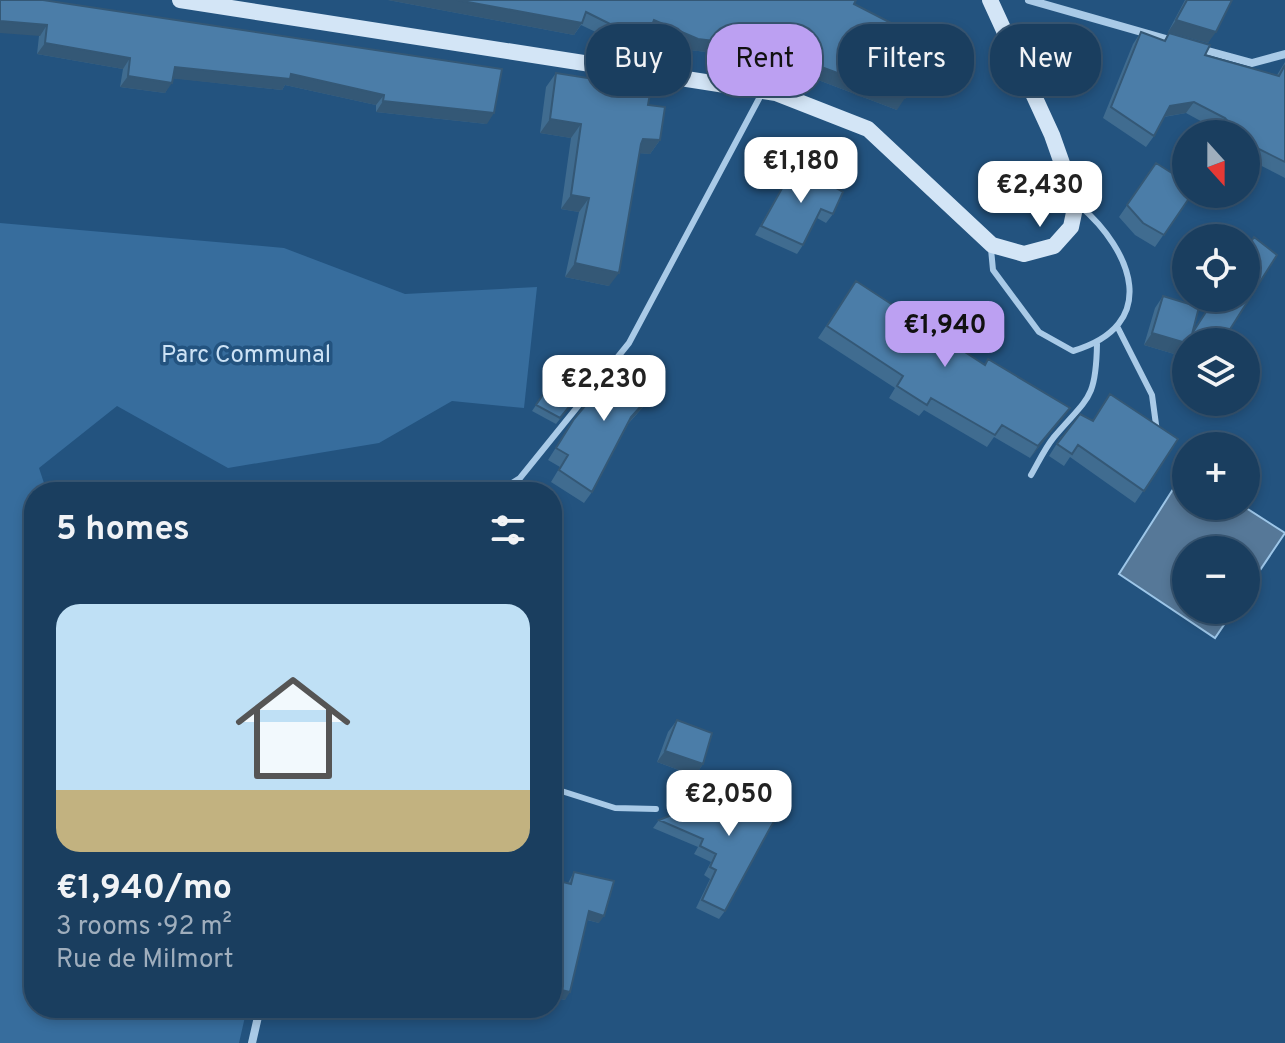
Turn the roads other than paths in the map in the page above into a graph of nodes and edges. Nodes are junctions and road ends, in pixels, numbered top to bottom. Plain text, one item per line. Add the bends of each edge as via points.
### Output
1 (180, 0) edge
2 (990, 0) edge
3 (1029, 0) edge
4 (1178, 42) edge
5 (1193, 47) edge
6 (1285, 54) edge
7 (707, 81) edge
8 (761, 96) edge
9 (780, 96) edge
10 (1076, 203) junction
11 (990, 242) junction
12 (1118, 328) junction
13 (1097, 344) junction
14 (1158, 434) edge
15 (1031, 475) dead end
16 (514, 482) edge
17 (562, 791) edge
18 (656, 809) dead end
19 (258, 1018) edge
20 (252, 1043) edge

1 - 7 street
2 - 10 street via 1052,135
3 - 4 street
5 - 6 street via 1252,63
8 - 16 lane via 629,343
9 - 11 street via 868,129
10 - 11 street via 1071,227 1054,246 1024,254
10 - 12 lane via 1100,223 1132,286
11 - 13 lane via 993,270 1039,332 1073,351
12 - 13 lane
12 - 14 lane via 1152,395
13 - 15 lane via 1097,376 1088,401 1055,436
17 - 18 lane via 615,808
19 - 20 street

